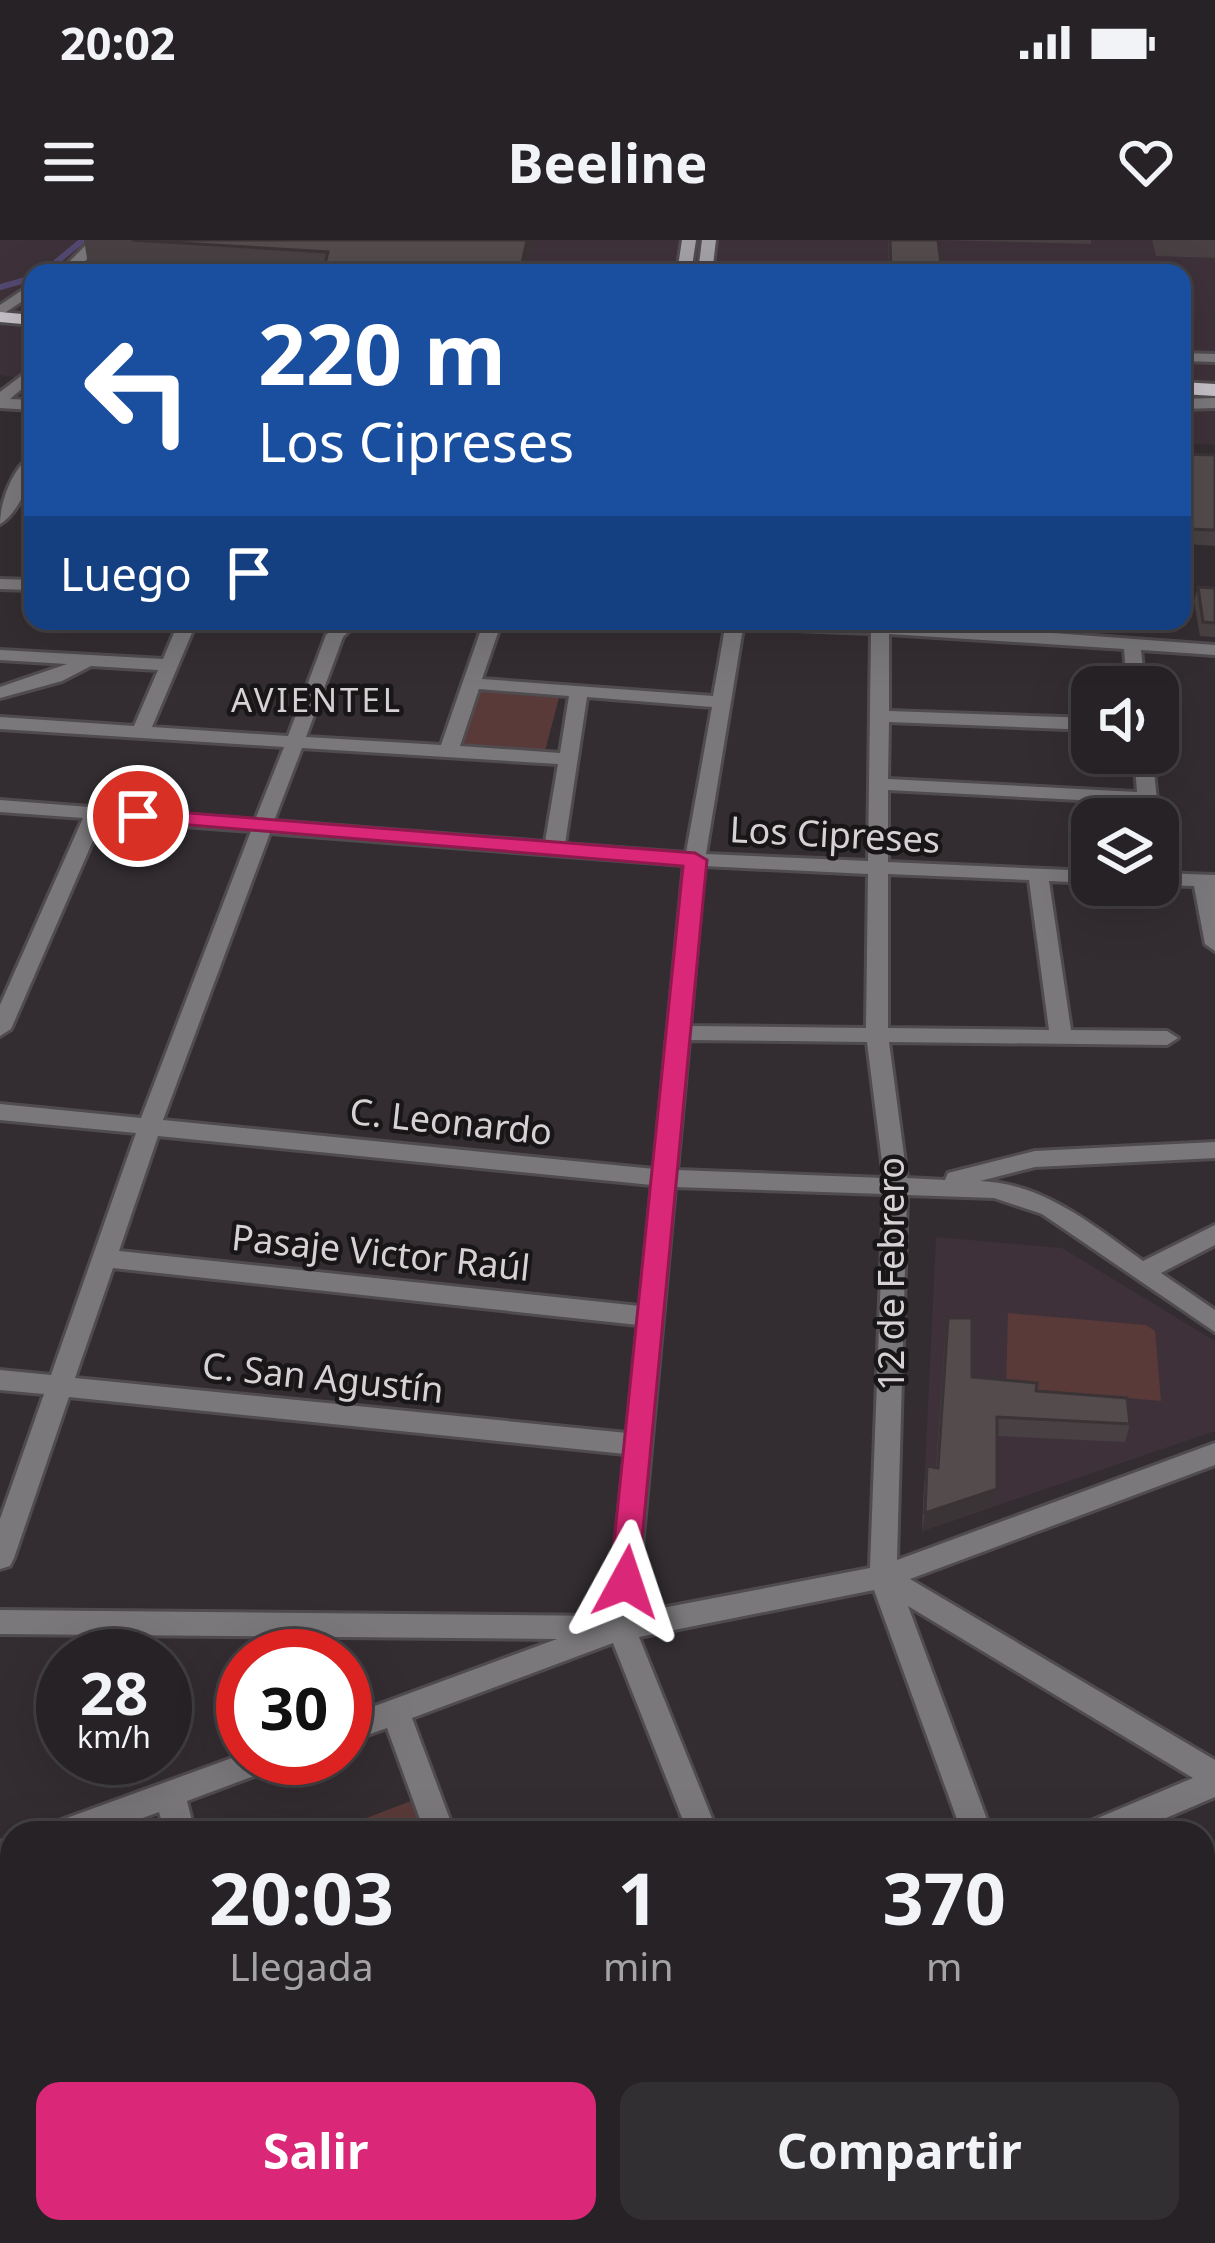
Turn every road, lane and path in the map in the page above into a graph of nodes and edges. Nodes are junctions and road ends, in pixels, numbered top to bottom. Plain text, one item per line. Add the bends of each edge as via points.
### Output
1 (99, 240) edge
2 (74, 264) edge
3 (24, 294) edge
4 (0, 314) edge
5 (24, 379) edge
6 (0, 402) edge
7 (24, 475) edge
8 (12, 496) junction
9 (24, 497) edge
10 (0, 519) edge
11 (184, 630) edge
12 (338, 630) edge
13 (490, 630) edge
14 (733, 630) edge
15 (880, 630) edge
16 (996, 630) edge
17 (1132, 644) junction
18 (1215, 650) edge
19 (0, 655) edge
20 (89, 660) junction
21 (169, 665) junction
22 (1134, 666) edge
23 (469, 683) junction
24 (0, 693) edge
25 (579, 693) junction
26 (718, 702) junction
27 (879, 716) junction
28 (0, 723) edge
29 (1071, 723) edge
30 (141, 730) junction
31 (298, 741) junction
32 (449, 750) junction
33 (568, 759) junction
34 (877, 784) junction
35 (1071, 801) edge
36 (0, 806) edge
37 (95, 813) junction
38 (266, 824) junction
39 (554, 848) junction
40 (695, 860) junction
41 (874, 869) junction
42 (1038, 876) junction
43 (1071, 877) edge
44 (1179, 879) edge
45 (1209, 880) edge
46 (1215, 944) edge
47 (0, 1029) edge
48 (681, 1033) junction
49 (1061, 1036) junction
50 (877, 1037) junction
51 (1167, 1038) dead end
52 (0, 1112) edge
53 (149, 1128) junction
54 (1215, 1150) edge
55 (664, 1178) junction
56 (896, 1182) junction
57 (934, 1185) junction
58 (1215, 1234) edge
59 (104, 1258) junction
60 (1142, 1272) junction
61 (651, 1318) junction
62 (1215, 1323) edge
63 (0, 1380) edge
64 (59, 1387) junction
65 (638, 1445) junction
66 (1215, 1454) edge
67 (1, 1548) edge
68 (883, 1577) junction
69 (0, 1622) edge
70 (621, 1628) junction
71 (395, 1711) junction
72 (372, 1720) edge
73 (216, 1777) edge
74 (1215, 1779) edge
75 (170, 1794) junction
76 (97, 1821) edge
77 (177, 1821) edge
78 (436, 1821) edge
79 (698, 1821) edge
80 (973, 1821) edge
81 (1123, 1821) edge

1 - 2 street
3 - 4 street
5 - 6 street
7 - 8 street
8 - 9 street
8 - 10 street
11 - 21 street
12 - 31 street
13 - 23 street
14 - 26 street
15 - 27 street, 12 de Febrero
16 - 17 street
17 - 18 street
17 - 22 street
19 - 20 street
20 - 21 street
20 - 24 street
21 - 30 street
23 - 25 street
23 - 32 street
25 - 26 street
25 - 33 street
26 - 40 street
27 - 29 street
27 - 34 street, 12 de Febrero
28 - 30 street
30 - 31 street
31 - 32 street
31 - 38 street
32 - 33 street
33 - 39 street
34 - 35 street
34 - 41 street, 12 de Febrero
36 - 37 street, Los Cipreses
37 - 38 street, Los Cipreses
37 - 47 street
38 - 39 street, Los Cipreses
38 - 53 street
39 - 40 street, Los Cipreses
40 - 41 street, Los Cipreses
40 - 48 street
41 - 42 street, Los Cipreses
41 - 50 street, 12 de Febrero
42 - 43 street, Los Cipreses
42 - 49 street
44 - 45 street
45 - 46 street
48 - 50 street
48 - 55 street
49 - 50 street
49 - 51 street
50 - 56 street, 12 de Febrero
52 - 53 street, C. Leonardo
53 - 55 street, C. Leonardo
53 - 59 street
54 - 57 street via 1035,1159
55 - 56 street, C. Leonardo
55 - 61 street
56 - 57 street, C. Leonardo
56 - 68 street, 12 de Febrero
57 - 60 street, C. Leonardo via 995,1190 1050,1208
58 - 60 street
59 - 61 street, Pasaje Victor Raúl
59 - 64 street
60 - 62 street, C. Leonardo
61 - 65 street
63 - 64 street, C. San Agustín
64 - 65 street, C. San Agustín
64 - 67 street
65 - 70 street
66 - 68 street
68 - 70 street
68 - 74 street
68 - 80 street, 12 de Febrero
69 - 70 street
70 - 71 street
70 - 79 street
71 - 72 street
71 - 78 street
73 - 75 street
74 - 81 street
75 - 76 street
75 - 77 street

